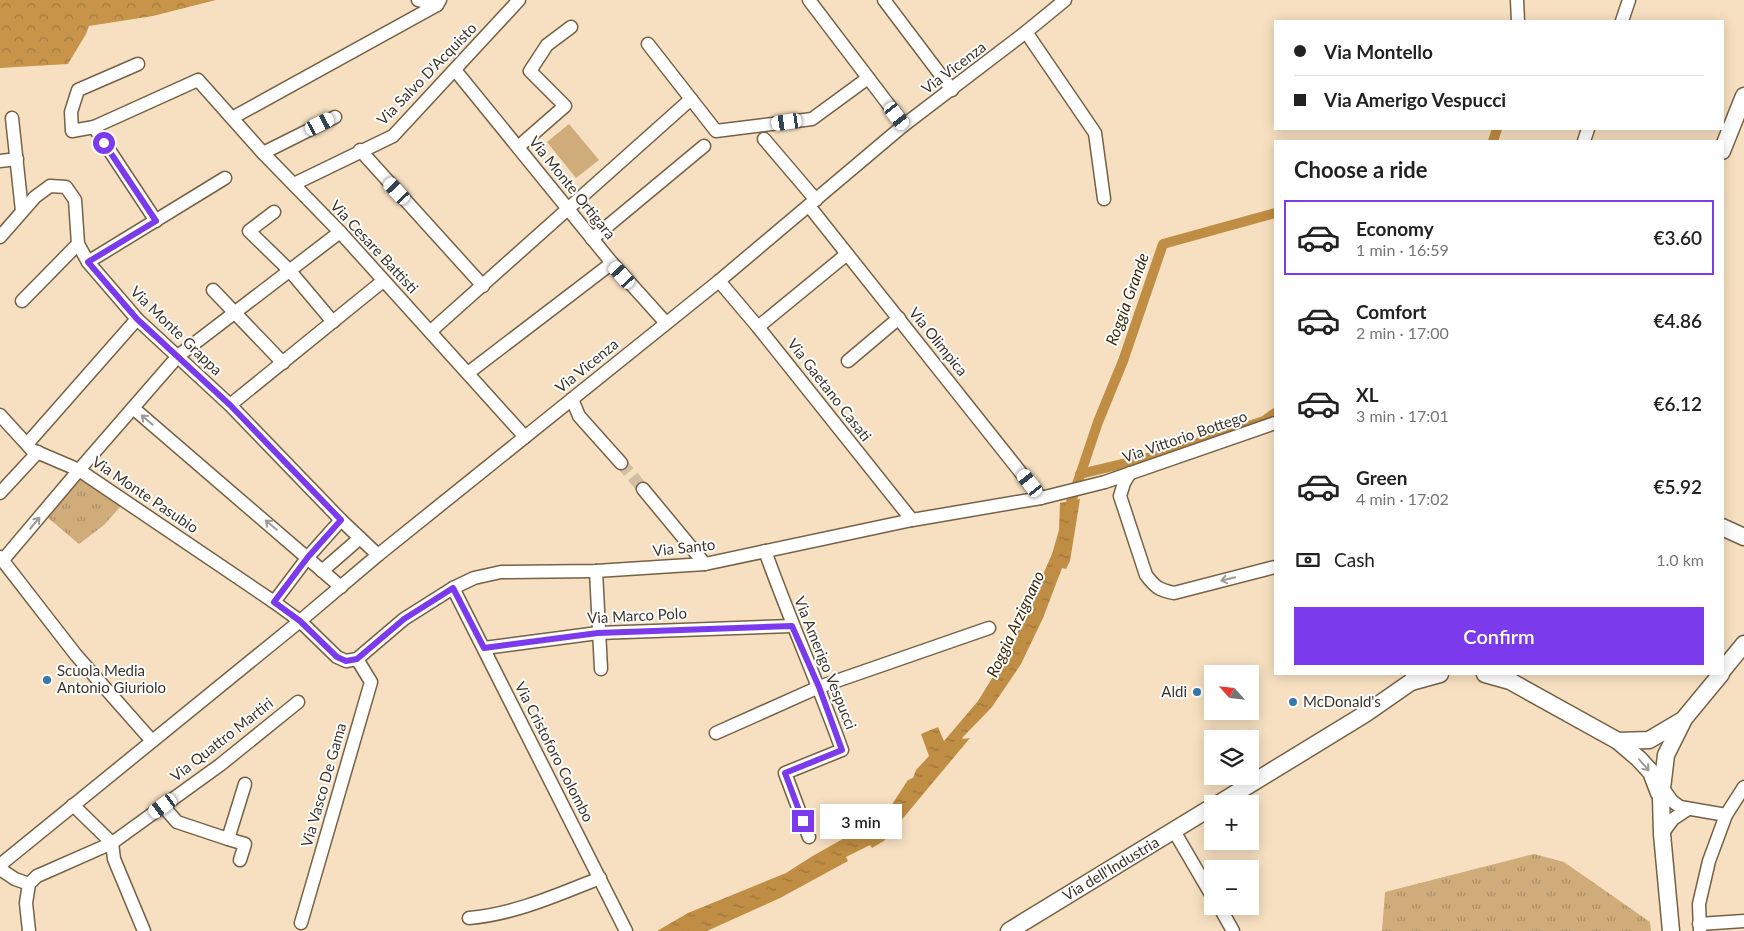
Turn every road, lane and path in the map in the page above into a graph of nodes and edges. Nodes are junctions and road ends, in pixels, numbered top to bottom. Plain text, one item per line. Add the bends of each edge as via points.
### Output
1 (418, 0) edge
2 (519, 0) edge
3 (810, 0) edge
4 (884, 0) edge
5 (1065, 0) edge
6 (1517, 0) edge
7 (1629, 0) edge
8 (439, 3) edge
9 (1518, 20) edge
10 (1622, 20) edge
11 (570, 27) dead end
12 (1026, 32) junction
13 (648, 44) dead end
14 (138, 64) dead end
15 (455, 70) junction
16 (868, 78) junction
17 (952, 90) junction
18 (1744, 96) edge
19 (691, 99) junction
20 (335, 117) dead end
21 (12, 118) dead end
22 (232, 118) junction
23 (904, 126) junction
24 (94, 127) junction
25 (764, 139) dead end
26 (704, 146) dead end
27 (1724, 146) edge
28 (518, 147) junction
29 (360, 150) junction
30 (263, 153) junction
31 (17, 160) junction
32 (0, 161) edge
33 (225, 178) dead end
34 (294, 184) junction
35 (1104, 200) dead end
36 (813, 203) junction
37 (568, 208) junction
38 (22, 211) junction
39 (274, 212) dead end
40 (156, 221) junction
41 (340, 232) junction
42 (0, 237) edge
43 (592, 239) junction
44 (78, 244) junction
45 (847, 254) junction
46 (88, 262) junction
47 (612, 264) junction
48 (290, 271) junction
49 (719, 281) junction
50 (383, 282) junction
51 (483, 286) junction
52 (213, 290) dead end
53 (22, 301) dead end
54 (235, 313) junction
55 (899, 318) junction
56 (137, 319) junction
57 (333, 322) junction
58 (666, 323) junction
59 (758, 327) junction
60 (431, 331) junction
61 (178, 356) junction
62 (848, 361) dead end
63 (283, 363) junction
64 (468, 373) junction
65 (572, 399) junction
66 (230, 405) junction
67 (133, 408) junction
68 (0, 414) edge
69 (1274, 423) edge
70 (525, 436) junction
71 (27, 444) junction
72 (38, 452) junction
73 (621, 463) tunnel mouth
74 (79, 470) junction
75 (1130, 473) junction
76 (1105, 482) junction
77 (643, 489) tunnel mouth
78 (0, 493) edge
79 (1120, 496) junction
80 (1042, 498) junction
81 (341, 520) junction
82 (912, 520) junction
83 (1724, 528) edge
84 (1744, 537) edge
85 (360, 538) junction
86 (764, 551) junction
87 (378, 555) junction
88 (308, 557) junction
89 (2, 559) edge
90 (705, 564) junction
91 (1274, 567) edge
92 (322, 571) junction
93 (596, 571) junction
94 (341, 587) junction
95 (453, 588) junction
96 (274, 602) junction
97 (300, 621) junction
98 (792, 626) junction
99 (988, 628) dead end
100 (598, 633) junction
101 (1744, 644) edge
102 (484, 648) junction
103 (357, 659) junction
104 (601, 669) dead end
105 (1724, 670) edge
106 (1434, 675) edge
107 (1491, 675) edge
108 (1720, 675) edge
109 (1506, 677) edge
110 (1416, 678) edge
111 (819, 687) junction
112 (298, 702) dead end
113 (1683, 720) junction
114 (716, 733) dead end
115 (152, 741) junction
116 (1618, 741) junction
117 (246, 784) dead end
118 (1744, 787) edge
119 (1661, 792) junction
120 (1233, 795) edge
121 (73, 805) junction
122 (163, 806) junction
123 (1688, 809) junction
124 (1204, 812) edge
125 (1726, 815) junction
126 (1174, 831) junction
127 (1662, 834) junction
128 (809, 837) dead end
129 (228, 839) junction
130 (112, 842) junction
131 (240, 860) dead end
132 (0, 865) edge
133 (0, 869) edge
134 (600, 878) junction
135 (1204, 882) edge
136 (29, 884) junction
137 (1224, 915) edge
138 (469, 918) dead end
139 (1744, 921) edge
140 (301, 923) dead end
141 (1700, 927) edge
142 (28, 931) edge
143 (144, 931) edge
144 (626, 931) edge
145 (1009, 931) edge
146 (1233, 931) edge
147 (1671, 931) edge

1 - 8 street
2 - 15 street, Via Salvo D'Acquisto
3 - 16 street
4 - 17 street
5 - 12 street, Via Vicenza
6 - 9 street
7 - 10 street
8 - 22 street
11 - 28 street via 547,45 530,71 565,106
12 - 17 street, Via Vicenza
12 - 35 street via 1095,132
13 - 19 street
14 - 24 street via 78,90 71,112 72,131
15 - 28 street, Via Monte Ortigara
15 - 29 street, Via Salvo D'Acquisto via 393,136
16 - 19 street via 812,118 716,131
16 - 23 street
17 - 23 street, Via Vicenza
18 - 27 main road
19 - 37 street
20 - 30 street
21 - 31 street
22 - 24 street, Via Cesare Battisti via 198,80
22 - 30 street, Via Cesare Battisti
23 - 36 street, Via Vicenza
24 - 40 street
25 - 36 street
26 - 43 street
28 - 37 street, Via Monte Ortigara
29 - 34 street, Via Salvo D'Acquisto
29 - 51 street
30 - 34 street, Via Cesare Battisti
31 - 32 street
31 - 38 street
33 - 40 street
34 - 41 street, Via Cesare Battisti
36 - 45 street, Via Olimpica
36 - 49 street, Via Vicenza
37 - 43 street, Via Monte Ortigara
37 - 51 street
38 - 42 street, Via Monte Grappa
38 - 44 street, Via Monte Grappa via 50,186 66,187 75,200
39 - 48 street via 249,230
40 - 46 street
41 - 48 street
41 - 50 street, Via Cesare Battisti
43 - 47 street, Via Monte Ortigara
44 - 46 street, Via Monte Grappa
44 - 53 street
45 - 55 street, Via Olimpica
45 - 59 street
46 - 56 street, Via Monte Grappa
47 - 58 street, Via Monte Ortigara
47 - 64 street
48 - 54 street
48 - 57 street
49 - 58 street, Via Vicenza
49 - 59 street, Via Gaetano Casati
50 - 57 street
50 - 60 street, Via Cesare Battisti
51 - 60 street
52 - 54 street
54 - 61 street
54 - 63 street
55 - 62 street
55 - 80 street, Via Olimpica
56 - 61 street, Via Monte Grappa
56 - 71 street
57 - 63 street
58 - 65 street, Via Vicenza
59 - 82 street, Via Gaetano Casati
60 - 64 street, Via Cesare Battisti
61 - 66 street, Via Monte Grappa
61 - 67 street
63 - 66 street
64 - 70 street, Via Cesare Battisti
65 - 70 street, Via Vicenza
65 - 73 street via 579,416
66 - 81 street, Via Monte Grappa
67 - 74 street
88 -> 67 street
68 - 71 street, Via Monte Pasubio
69 - 75 street, Via Vittorio Bottego
70 - 87 street, Via Vicenza
71 - 72 street, Via Monte Pasubio
72 - 74 street, Via Monte Pasubio
72 - 78 street
89 -> 74 street
74 - 96 street, Via Monte Pasubio
75 - 76 street, Via Vittorio Bottego
75 - 79 street
76 - 79 street
76 - 80 street, Via Santo
77 - 90 street
91 -> 79 street via 1174,592 1161,590 1146,575
80 - 82 street, Via Santo
81 - 85 street, Via Monte Grappa
81 - 88 street
82 - 86 street, Via Santo
83 - 84 main road
85 - 87 street, Via Monte Grappa
85 - 92 street
86 - 90 street, Via Santo
86 - 98 street, Via Amerigo Vespucci
87 - 94 street, Via Vicenza
88 - 92 street
88 - 96 street
89 - 115 street via 76,655
90 - 93 street, Via Santo
92 - 94 street
93 - 95 street, Via Santo via 501,572 474,578
93 - 100 street
94 - 97 street, Via Vicenza
95 - 102 street, Via Cristoforo Colombo
95 - 103 street, Via Santo via 404,619
96 - 97 street, Via Monte Pasubio
97 - 103 street via 337,657 346,661
97 - 115 street
98 - 100 street, Via Marco Polo
98 - 111 street, Via Amerigo Vespucci
99 - 111 street
100 - 102 street, Via Marco Polo
100 - 104 street
101 - 105 main road
102 - 134 street, Via Cristoforo Colombo
103 - 140 street, Via Vasco De Gama via 371,682
106 - 110 main road
107 - 109 main road
108 - 113 main road
109 - 116 main road
110 - 120 main road via 1365,714
111 - 114 street
111 - 128 street, Via Amerigo Vespucci via 842,750 785,773
112 - 122 street, Via Quattro Martiri
113 - 116 main road via 1649,740
113 - 119 main road via 1666,755
115 - 121 street
116 -> 119 main road via 1651,772
117 - 129 street
118 - 125 street
119 - 123 street via 1680,807
119 - 127 main road
121 - 130 street
121 - 132 street
122 - 129 street via 177,822
122 - 130 street, Via Quattro Martiri
123 - 125 street
123 - 127 street via 1673,819
124 - 126 main road, Via dell'Industria
125 - 141 street via 1709,861 1699,904
126 - 135 street
126 - 145 main road, Via dell'Industria
127 - 147 main road
129 - 131 street via 245,844
130 - 136 street, Via Quattro Martiri via 37,876
130 - 143 street via 114,860
133 - 136 street
134 - 138 street via 543,901 492,916
134 - 144 street, Via Cristoforo Colombo
136 - 142 street via 26,903
137 - 146 street
139 - 141 street

